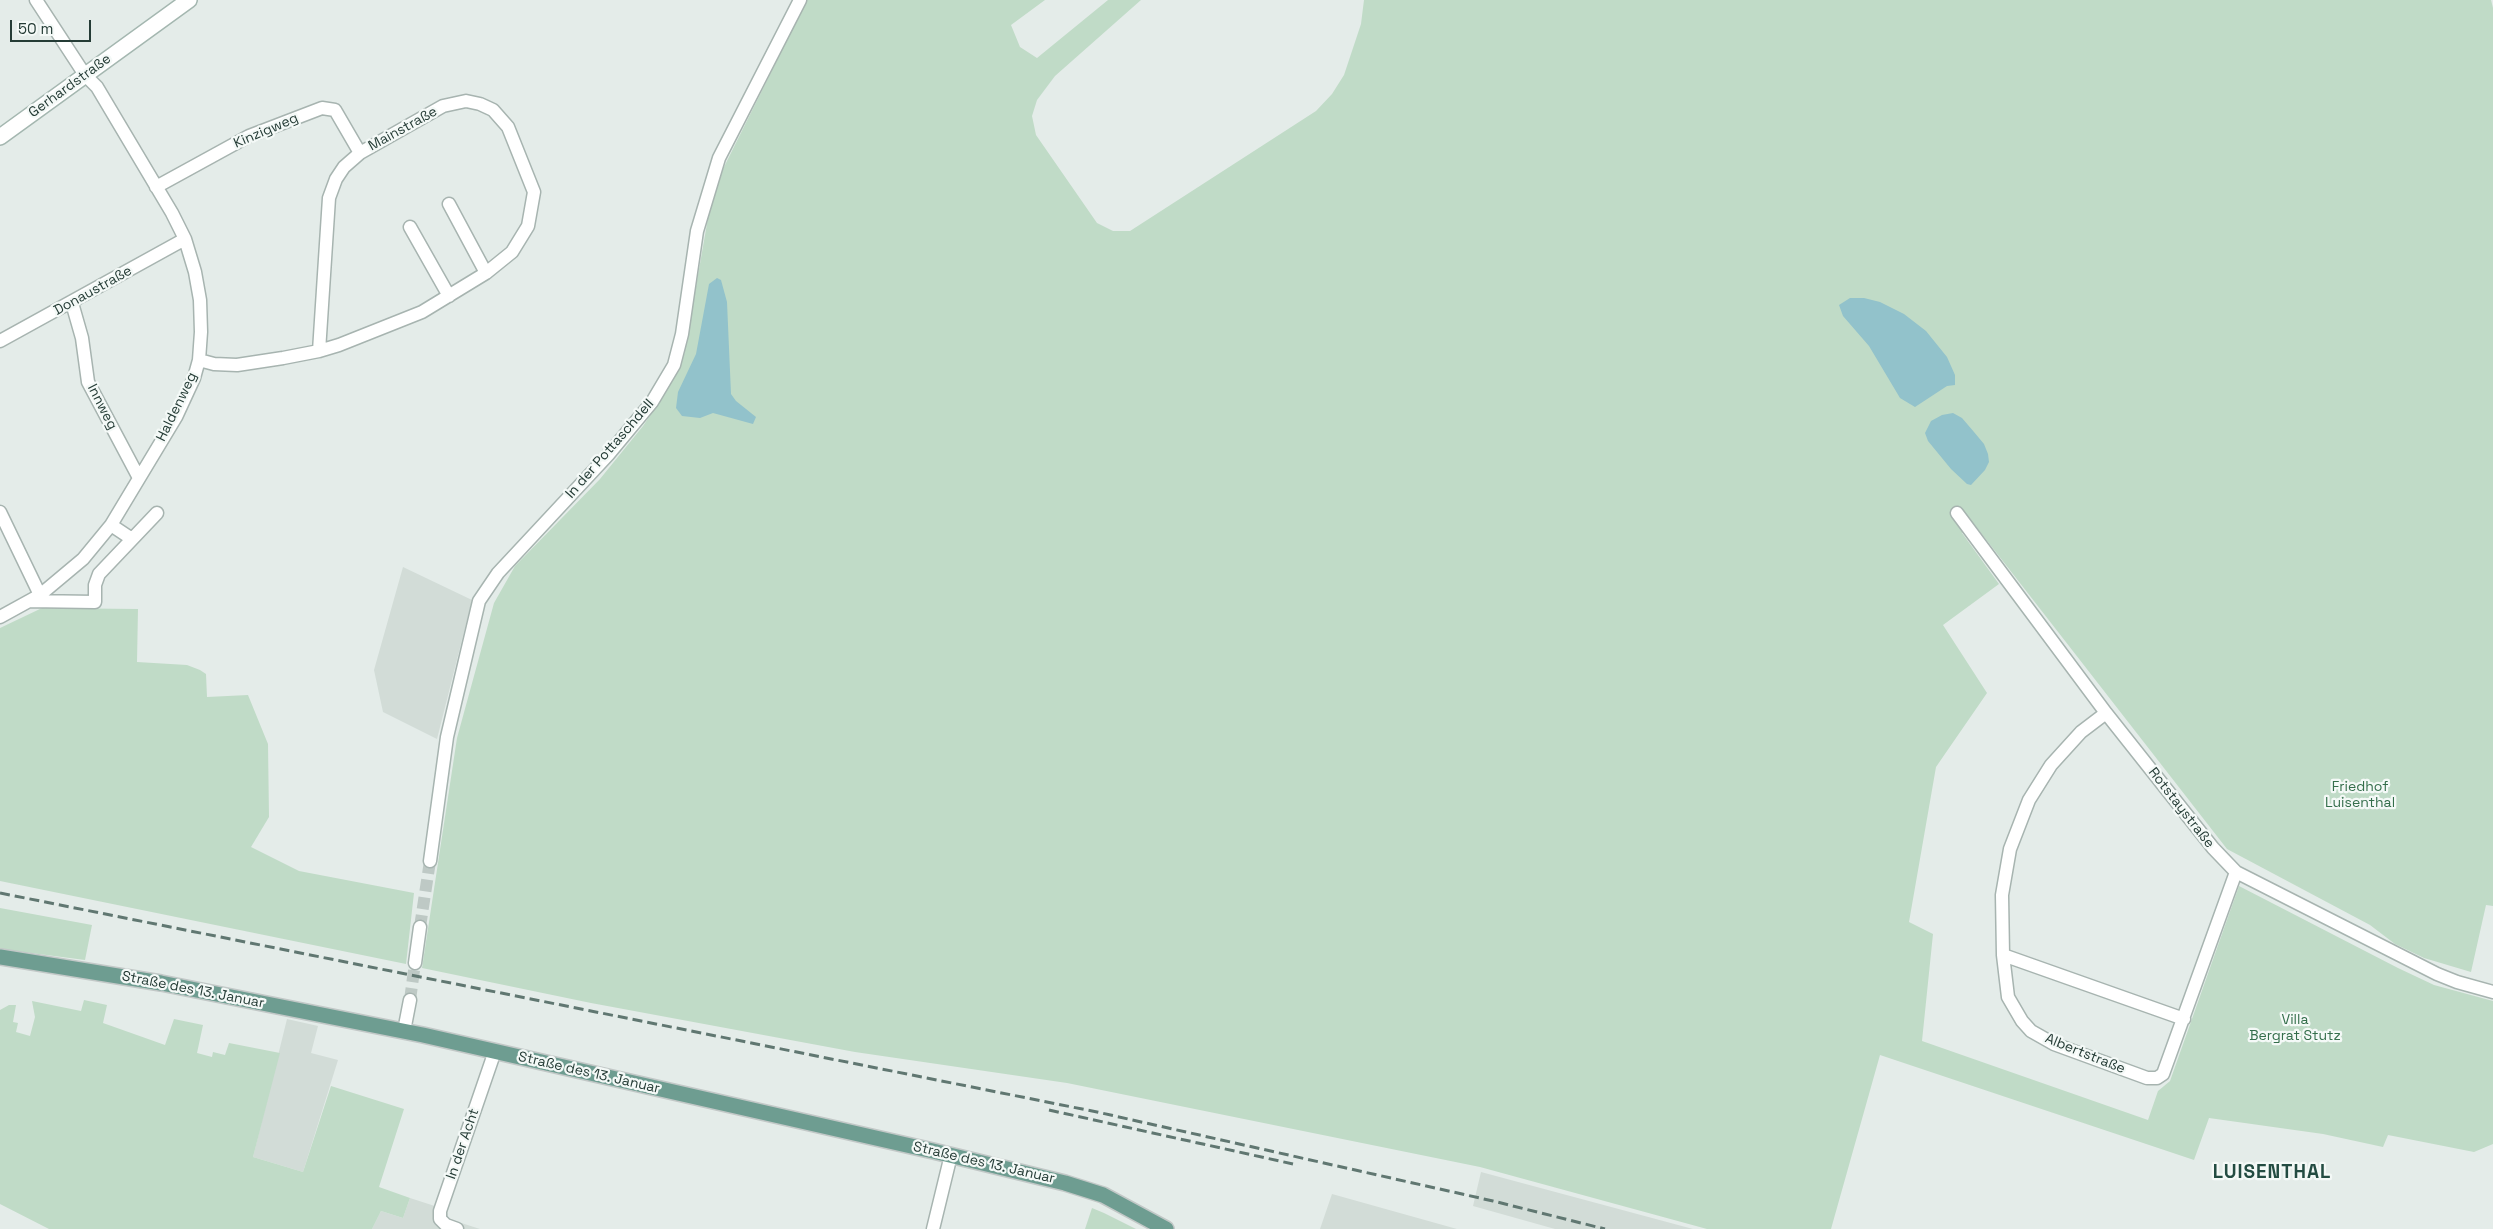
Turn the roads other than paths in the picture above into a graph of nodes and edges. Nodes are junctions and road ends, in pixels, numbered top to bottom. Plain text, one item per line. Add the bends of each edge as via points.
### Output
1 (36, 0) edge
2 (189, 0) edge
3 (800, 0) edge
4 (85, 75) junction
5 (0, 137) edge
6 (360, 153) junction
7 (156, 187) junction
8 (449, 204) dead end
9 (410, 227) dead end
10 (185, 239) junction
11 (486, 272) junction
12 (449, 296) junction
13 (72, 303) junction
14 (0, 341) edge
15 (319, 351) junction
16 (199, 360) junction
17 (139, 478) junction
18 (0, 512) edge
19 (157, 512) dead end
20 (1957, 513) dead end
21 (111, 525) junction
22 (132, 539) junction
23 (35, 598) junction
24 (0, 617) edge
25 (2106, 713) junction
26 (430, 860) tunnel mouth
27 (2236, 872) junction
28 (420, 927) tunnel mouth
29 (2003, 954) junction
30 (0, 957) edge
31 (415, 963) tunnel mouth
32 (2493, 992) edge
33 (410, 1000) tunnel mouth
34 (2184, 1018) junction
35 (404, 1031) junction
36 (495, 1051) junction
37 (952, 1155) junction
38 (457, 1229) edge
39 (933, 1229) edge
40 (1166, 1229) edge

1 - 4 street, Haldenweg
2 - 4 street, Gerhardstraße
3 - 26 street, In der Pottaschdell via 719,158 697,231 682,334 674,365 652,402 608,455 498,574 479,601 447,737
4 - 5 street, Gerhardstraße
4 - 7 street, Haldenweg via 97,87
6 - 7 street, Kinzigweg via 335,110 322,108 249,136
6 - 11 street, Mainstraße via 443,106 466,101 493,110 508,127 534,192 528,226 512,252
6 - 15 street, Mainstraße via 344,167 330,198
7 - 10 street, Haldenweg
8 - 11 street
9 - 12 street
10 - 13 street, Donaustraße
10 - 16 street, Haldenweg via 200,300
11 - 12 street, Mainstraße
12 - 15 street, Mainstraße via 392,325
13 - 14 street, Donaustraße
13 - 17 street, Innweg via 82,338 88,382
15 - 16 street, Mainstraße via 236,365
16 - 17 street, Haldenweg via 176,417
17 - 21 street, Haldenweg
18 - 23 street
19 - 22 street, Haldenweg
20 - 25 street, Rotstaystraße
21 - 22 street
21 - 23 street, Haldenweg via 83,559
22 - 23 street, Haldenweg via 99,574 95,602
23 - 24 street, Haldenweg
25 - 27 street, Rotstaystraße via 2213,848
25 - 29 street, Albertstraße via 2081,732 2051,765 2022,816 2005,867
27 - 32 street, Rotstaystraße via 2438,974
27 - 34 street, Albertstraße
28 - 31 street
29 - 34 street
29 - 34 street, Albertstraße via 2008,997 2031,1031 2054,1044 2138,1075 2157,1078 2163,1074
30 - 35 main road, Straße des 13. Januar via 152,981
33 - 35 street
35 - 36 main road, Straße des 13. Januar
36 - 37 main road, Straße des 13. Januar
36 - 38 street, In der Acht via 440,1211 440,1219
37 - 39 street
37 - 40 main road, Straße des 13. Januar via 1103,1195

